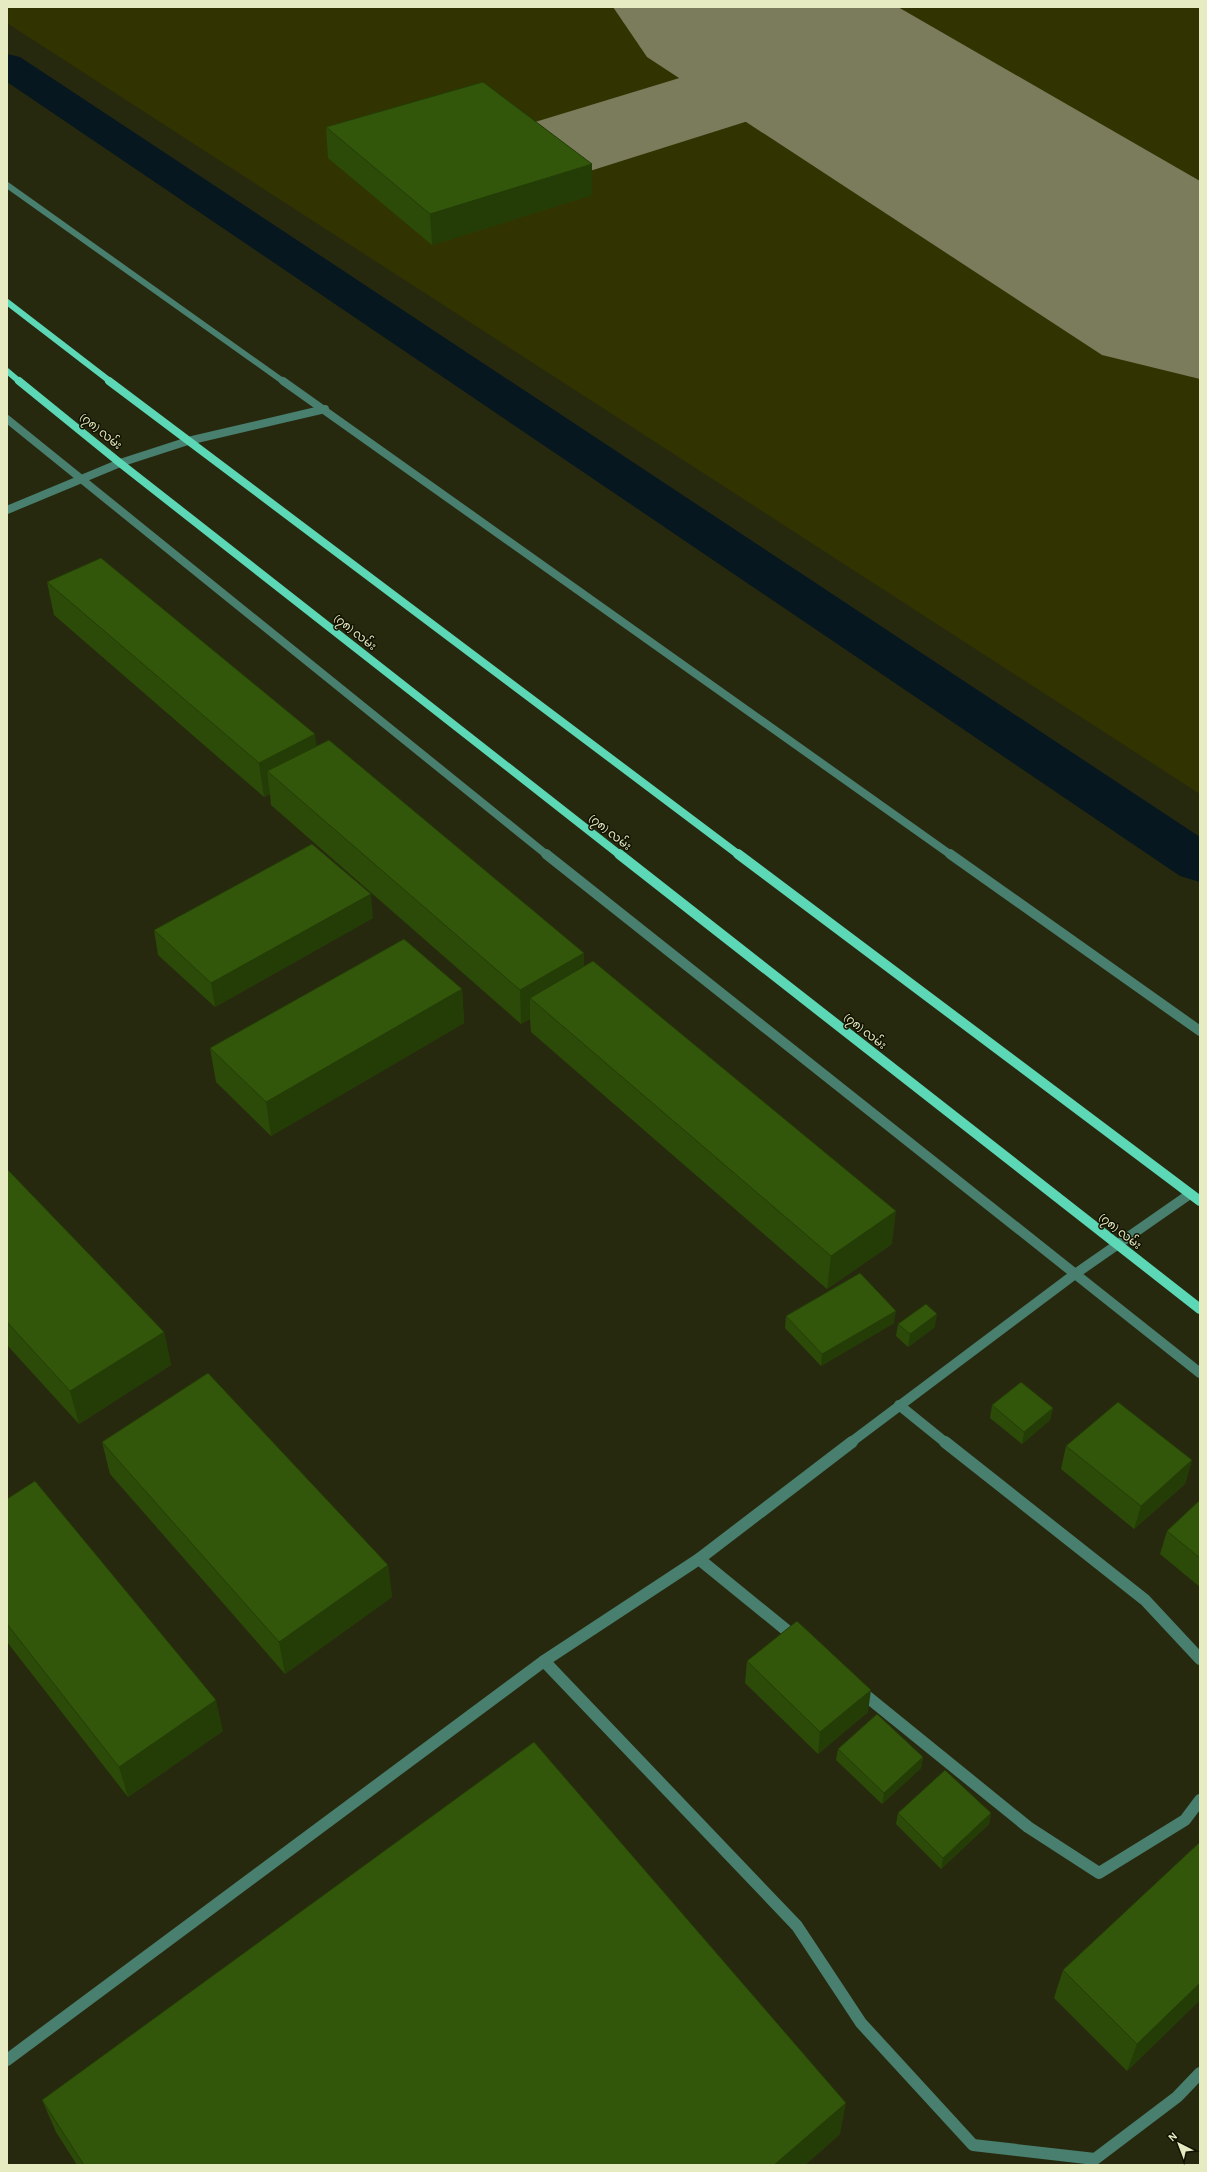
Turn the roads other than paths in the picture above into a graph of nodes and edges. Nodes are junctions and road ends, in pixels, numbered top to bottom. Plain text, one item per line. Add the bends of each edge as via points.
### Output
1 (7, 185) edge
2 (7, 302) edge
3 (7, 371) edge
4 (325, 410) junction
5 (7, 419) edge
6 (188, 441) junction
7 (120, 463) junction
8 (82, 478) junction
9 (7, 510) edge
10 (1200, 1031) edge
11 (1190, 1194) junction
12 (1200, 1201) edge
13 (1117, 1244) junction
14 (1075, 1274) junction
15 (1200, 1309) edge
16 (1200, 1373) edge
17 (899, 1405) junction
18 (699, 1559) junction
19 (805, 1645) edge
20 (1200, 1659) edge
21 (544, 1660) junction
22 (848, 1681) edge
23 (1200, 1800) edge
24 (7, 2060) edge
25 (1200, 2073) edge

1 - 4 street
2 - 6 main road
3 - 7 main road, (၇၈) လမ်း
4 - 6 street
4 - 10 street
5 - 8 street
6 - 7 street
6 - 11 main road
7 - 8 street
7 - 13 main road, (၇၈) လမ်း
8 - 9 street
8 - 14 street via 476,798
11 - 12 main road
11 - 13 street
13 - 14 street
13 - 15 main road, (၇၈) လမ်း
14 - 16 street
14 - 17 street
17 - 18 street
17 - 20 street via 1145,1600
18 - 19 street
18 - 21 street
21 - 24 street
21 - 25 street via 797,1926 861,2023 973,2145 1095,2159 1176,2096
22 - 23 street via 1028,1827 1098,1873 1185,1820

